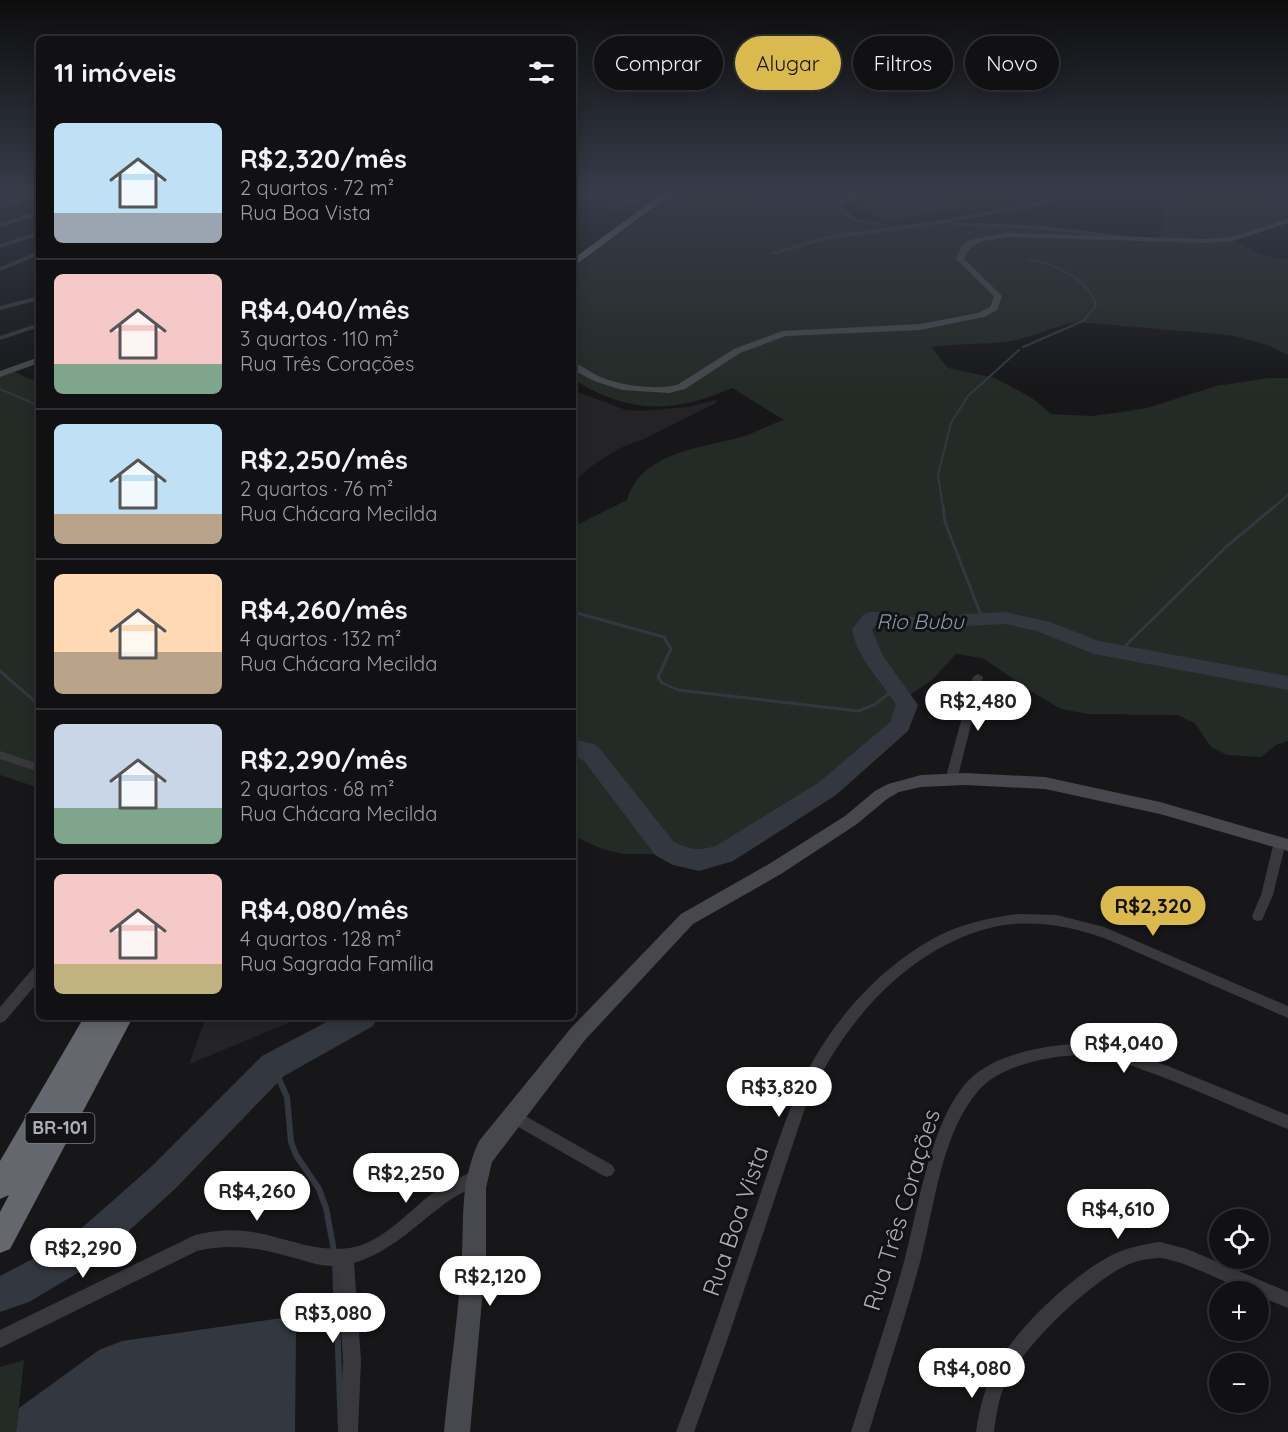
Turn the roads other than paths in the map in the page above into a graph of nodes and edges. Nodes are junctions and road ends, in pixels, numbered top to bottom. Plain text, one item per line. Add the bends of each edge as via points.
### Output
1 (30, 257) edge
2 (961, 257) edge
3 (0, 262) edge
4 (10, 266) junction
5 (0, 269) edge
6 (36, 293) edge
7 (36, 299) edge
8 (30, 300) junction
9 (0, 308) edge
10 (36, 326) edge
11 (0, 338) edge
12 (36, 361) edge
13 (576, 368) edge
14 (0, 374) edge
15 (978, 677) dead end
16 (0, 754) edge
17 (36, 767) edge
18 (951, 780) junction
19 (1284, 844) edge
20 (1258, 916) dead end
21 (36, 974) edge
22 (1288, 1012) edge
23 (0, 1017) edge
24 (95, 1020) edge
25 (119, 1020) edge
26 (513, 1116) junction
27 (1288, 1122) edge
28 (607, 1170) dead end
29 (474, 1179) junction
30 (0, 1186) edge
31 (0, 1239) edge
32 (345, 1256) junction
33 (1288, 1300) edge
34 (0, 1339) edge
35 (349, 1432) edge
36 (457, 1432) edge
37 (685, 1432) edge
38 (860, 1432) edge
39 (985, 1432) edge

1 - 4 street
2 - 13 street via 997,295 996,306 986,313 921,327 785,333 736,351 681,387 669,390 622,387
3 - 4 street
4 - 5 street
6 - 8 street
7 - 8 street
8 - 9 street
10 - 11 street
12 - 14 street
15 - 18 street
16 - 17 street
18 - 19 street via 1024,781 1066,787 1160,808
18 - 26 street via 908,784 881,795 775,869 687,919 578,1034
19 - 20 street
21 - 23 street
22 - 37 street, Rua Boa Vista via 1118,938 1058,920 1034,918 976,925 915,955 839,1031 810,1080
24 - 30 highway, BR-101
25 - 31 highway, BR-101
26 - 28 street
26 - 29 street via 487,1148
27 - 38 street, Rua Três Corações via 1184,1078 1098,1050 1044,1054 990,1073 975,1084 958,1106 937,1163 913,1258
29 - 32 street via 434,1202 396,1235 375,1247
29 - 36 street via 474,1257
32 - 34 street via 316,1256 251,1238 217,1237 195,1243
32 - 35 street via 352,1360
33 - 39 street via 1180,1254 1160,1250 1129,1254 1071,1294 1014,1356 990,1403

